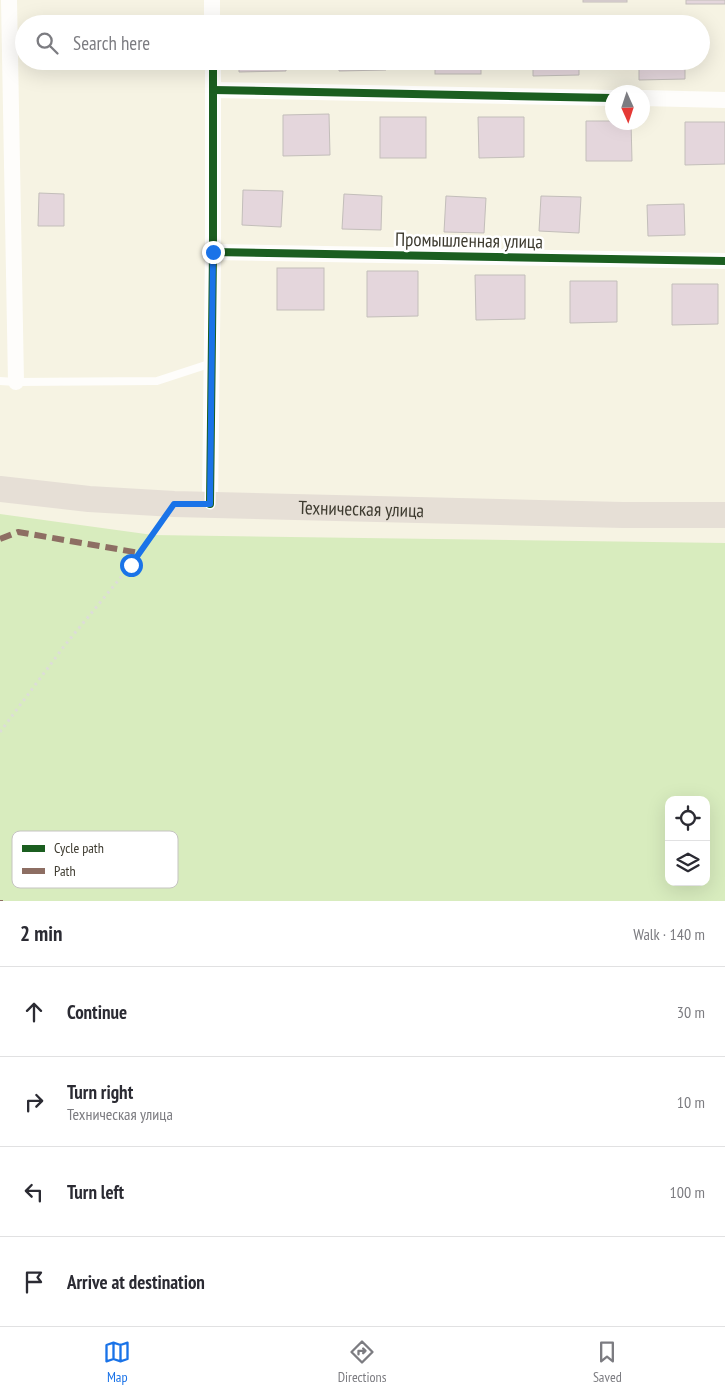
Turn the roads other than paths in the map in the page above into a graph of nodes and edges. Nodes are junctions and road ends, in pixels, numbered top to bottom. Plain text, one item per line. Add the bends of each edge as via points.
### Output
1 (9, 0) edge
2 (212, 0) edge
3 (212, 15) edge
4 (212, 70) edge
5 (212, 90) junction
6 (605, 98) edge
7 (650, 98) edge
8 (725, 100) edge
9 (213, 252) junction
10 (725, 261) edge
11 (212, 363) junction
12 (8, 382) edge
13 (0, 489) edge
14 (210, 504) junction
15 (725, 515) edge

1 - 12 street
2 - 3 street
4 - 5 street
5 - 6 street
5 - 9 street
7 - 8 street
9 - 10 street, Промышленная улица
9 - 11 street
11 - 12 lane via 157,381
11 - 14 street
13 - 14 main road, Техническая улица via 89,499
14 - 15 main road, Техническая улица

